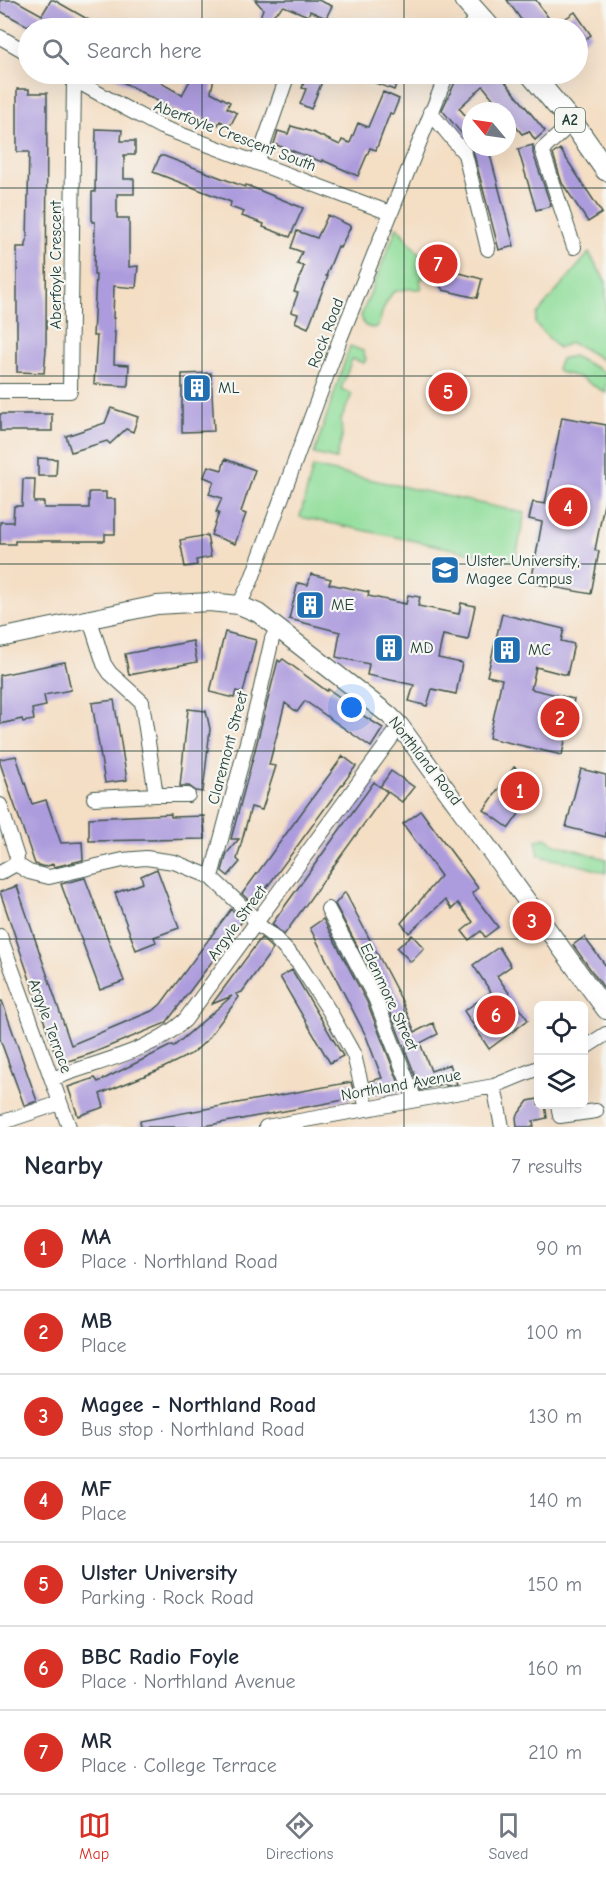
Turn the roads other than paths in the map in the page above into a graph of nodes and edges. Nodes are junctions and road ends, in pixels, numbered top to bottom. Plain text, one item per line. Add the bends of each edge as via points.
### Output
1 (0, 37) edge
2 (18, 47) edge
3 (69, 84) edge
4 (83, 84) edge
5 (285, 84) edge
6 (443, 84) edge
7 (539, 84) edge
8 (430, 112) junction
9 (572, 123) junction
10 (257, 163) junction
11 (606, 170) edge
12 (390, 213) junction
13 (574, 248) dead end
14 (488, 249) dead end
15 (0, 390) edge
16 (239, 605) junction
17 (90, 620) junction
18 (278, 627) junction
19 (0, 638) edge
20 (400, 726) junction
21 (156, 795) junction
22 (188, 795) dead end
23 (94, 798) dead end
24 (0, 805) edge
25 (16, 864) junction
26 (0, 873) edge
27 (211, 877) junction
28 (328, 909) dead end
29 (257, 924) junction
30 (0, 936) edge
31 (606, 1010) edge
32 (606, 1034) edge
33 (588, 1045) edge
34 (534, 1070) edge
35 (52, 1079) junction
36 (494, 1086) junction
37 (416, 1100) junction
38 (60, 1103) junction
39 (367, 1109) junction
40 (559, 1109) edge
41 (596, 1111) dead end
42 (319, 1122) edge
43 (0, 1123) edge
44 (69, 1127) edge
45 (266, 1127) edge
46 (502, 1127) edge

1 - 2 street
3 - 15 street, Aberfoyle Crescent via 70,391
4 - 10 street, Aberfoyle Crescent South via 161,127
5 - 10 street
6 - 8 street, Rock Road
7 - 9 highway, A2
8 - 12 street, Rock Road
8 - 14 street via 465,154
9 - 11 highway, A2
9 - 13 street via 542,150
10 - 12 street, Aberfoyle Crescent South
12 - 16 street, Rock Road
16 - 17 main road, Northland Road via 157,605
16 - 18 main road, Northland Road
17 - 19 main road, Northland Road
17 - 21 street via 104,664 142,702
18 - 20 main road, Northland Road
18 - 27 street, Claremont Street
20 - 29 street, Argyle Street
20 - 31 main road, Northland Road
21 - 22 street
21 - 23 street
24 - 25 street
25 - 26 street
25 - 27 street via 49,877 146,858 174,862
27 - 29 street
28 - 37 street, Edenmore Street via 375,998
29 - 35 street, Argyle Street via 198,1005 172,1032 133,1051
29 - 39 street via 299,964 330,1012 354,1055
30 - 35 street, Argyle Terrace
32 - 33 street
34 - 36 street, Northland Avenue
35 - 38 street, Argyle Terrace
36 - 37 street, Northland Avenue
36 - 46 street
37 - 39 street, Northland Avenue
38 - 43 street
38 - 44 street, Argyle Terrace
39 - 42 street, Northland Avenue
40 - 41 street via 560,1116
42 - 45 street, Northland Avenue

